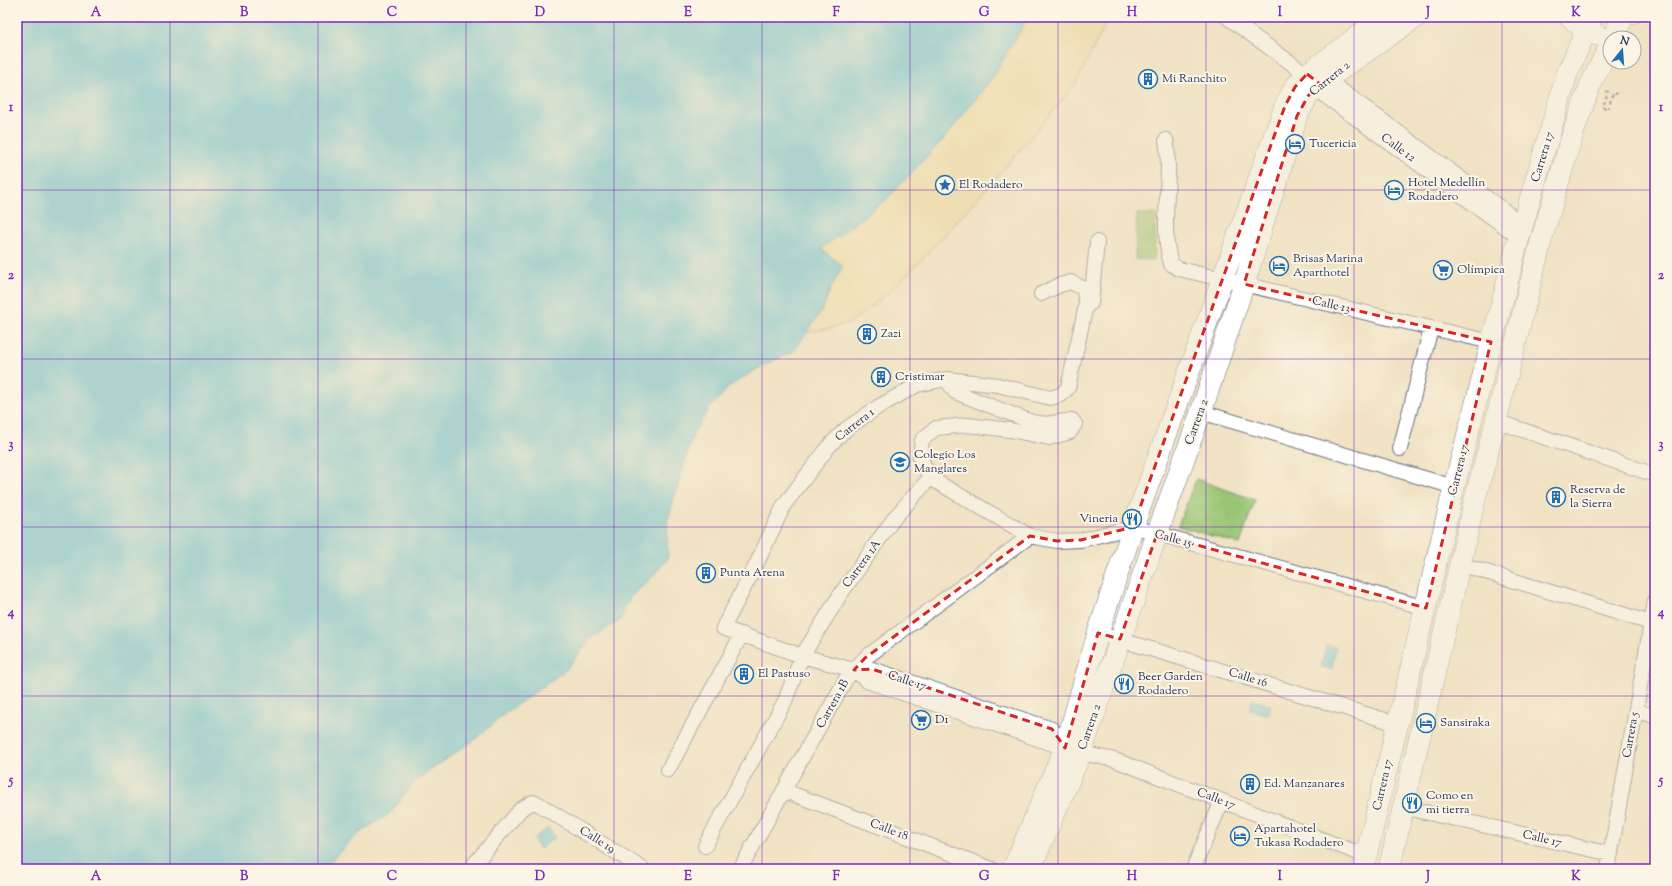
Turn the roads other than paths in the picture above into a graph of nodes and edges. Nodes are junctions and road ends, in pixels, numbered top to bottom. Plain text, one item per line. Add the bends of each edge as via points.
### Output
1 (1227, 17) edge
2 (1384, 17) edge
3 (1416, 17) edge
4 (1586, 20) edge
5 (1655, 22) edge
6 (1611, 30) edge
7 (1619, 30) edge
8 (1605, 70) edge
9 (1314, 79) junction
10 (1166, 140) dead end
11 (1520, 230) junction
12 (1098, 242) dead end
13 (1223, 280) junction
14 (1244, 284) junction
15 (1041, 294) dead end
16 (1431, 328) junction
17 (1491, 342) junction
18 (1078, 347) junction
19 (946, 379) junction
20 (1201, 412) junction
21 (1496, 422) junction
22 (1400, 449) dead end
23 (1655, 475) edge
24 (930, 478) junction
25 (1454, 487) junction
26 (1133, 527) junction
27 (1157, 534) junction
28 (1030, 536) junction
29 (1460, 564) junction
30 (1655, 601) edge
31 (1426, 608) junction
32 (1651, 623) junction
33 (723, 628) joint
34 (1098, 633) junction
35 (742, 634) junction
36 (1120, 640) junction
37 (802, 656) junction
38 (854, 670) junction
39 (1636, 710) junction
40 (1655, 716) edge
41 (1398, 724) junction
42 (1073, 750) junction
43 (668, 770) dead end
44 (785, 791) junction
45 (1222, 801) junction
46 (1402, 807) junction
47 (705, 846) dead end
48 (1610, 854) junction
49 (1365, 863) edge
50 (470, 869) edge
51 (643, 869) edge
52 (740, 869) edge
53 (992, 869) edge
54 (1013, 869) edge
55 (1030, 869) edge
56 (1193, 869) edge
57 (1389, 869) edge
58 (1608, 869) edge

1 - 9 street, Calle 12
2 - 9 street, Carrera 2
3 - 9 street, Carrera 2
4 - 6 street
4 - 11 street, Carrera 17
5 - 7 lane via 1640,18
8 - 21 street, Carrera 17 via 1599,89 1573,133 1540,240
9 - 11 street, Calle 12 via 1334,85
9 - 13 street, Carrera 2 via 1295,87 1285,106
9 - 14 street, Carrera 2 via 1297,116
10 - 13 street, Calle 13 via 1166,225 1171,264 1179,270
11 - 17 street, Carrera 17
12 - 18 street via 1090,305
13 - 14 street, Calle 13
13 - 26 street, Carrera 2
14 - 16 street, Calle 13
14 - 20 street, Carrera 2
15 - 18 street via 1071,282 1084,289 1086,305
16 - 17 street, Calle 13
16 - 22 street
17 - 25 street, Carrera 17
18 - 19 street, Carrera 1 via 1068,388 1061,395 1050,398 998,385
19 - 24 street via 955,392 1032,422 1046,424 1072,420 1075,424 1070,432 1049,438 968,425 936,428 922,440 920,457
19 - 33 street, Carrera 1 via 917,386 878,407 846,429 830,445 784,505
20 - 25 street
20 - 27 street, Carrera 2
21 - 23 street
21 - 29 street, Carrera 17
24 - 28 street
24 - 37 street, Carrera 1A via 895,517 840,595
25 - 31 street, Carrera 17
26 - 27 street, Calle 15
26 - 28 street via 1081,540 1057,541
26 - 34 street, Carrera 2
27 - 31 street, Calle 15
27 - 36 street, Carrera 2
28 - 38 street, Carrera 1B via 865,658
29 - 32 street
29 - 46 street, Carrera 17
30 - 32 street, Carrera 5
31 - 41 street, Carrera 17
32 - 39 street, Carrera 5
33 - 35 street, Calle 17
34 - 36 street, Calle 16
34 - 42 street, Carrera 2
35 - 37 street, Calle 17
35 - 43 street
36 - 41 street, Calle 16
36 - 42 street, Carrera 2
37 - 38 street, Calle 17
37 - 47 street, Carrera 1A via 786,701
38 - 42 street, Calle 17 via 867,681 976,711
38 - 44 street, Carrera 1B via 846,678
39 - 40 street
39 - 48 street, Carrera 5
41 - 49 street, Carrera 17
42 - 45 street, Calle 17 via 1115,760
42 - 54 street, Carrera 2
42 - 55 street, Carrera 2
44 - 52 street, Carrera 1B
44 - 53 street, Calle 18
45 - 49 street, Calle 17
45 - 56 street
46 - 48 street, Calle 17
46 - 57 street, Carrera 17
48 - 58 street, Carrera 5
50 - 51 street, Calle 19 via 491,843 527,805 533,802

